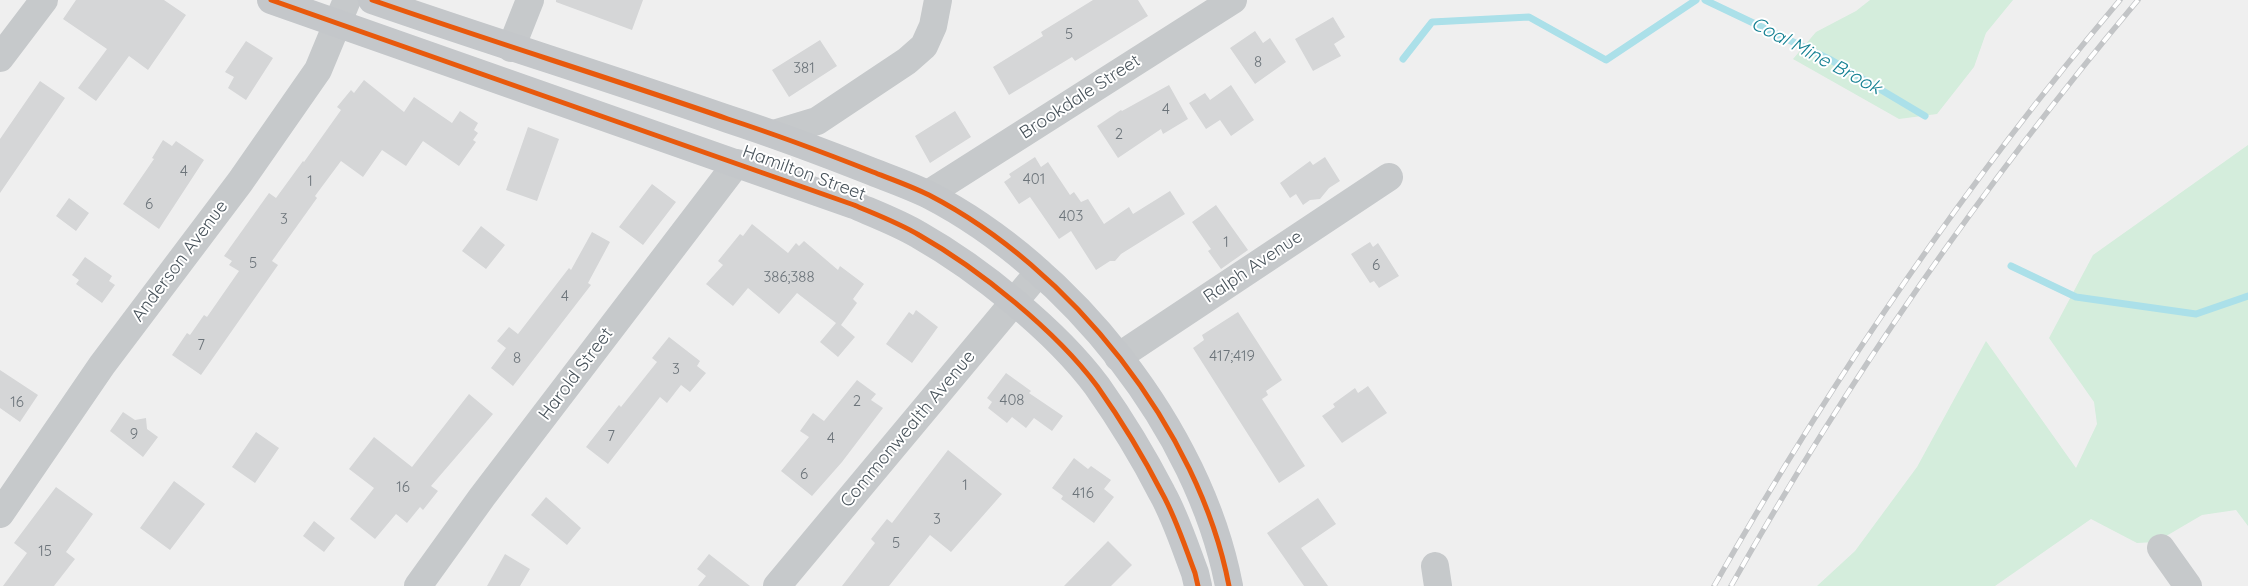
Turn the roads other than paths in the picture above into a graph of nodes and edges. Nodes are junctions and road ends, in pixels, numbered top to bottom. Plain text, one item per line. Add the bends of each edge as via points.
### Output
1 (44, 0) edge
2 (271, 0) edge
3 (372, 0) edge
4 (530, 0) edge
5 (938, 0) edge
6 (1233, 0) edge
7 (343, 11) edge
8 (512, 48) junction
9 (0, 58) edge
10 (774, 134) junction
11 (737, 163) junction
12 (1389, 177) dead end
13 (928, 194) junction
14 (1039, 272) junction
15 (1014, 302) junction
16 (1118, 357) junction
17 (0, 514) edge
18 (2161, 548) dead end
19 (418, 586) edge
20 (777, 586) edge
21 (1198, 586) edge
22 (1229, 586) edge
23 (2188, 586) edge

1 - 9 street
2 - 7 main road, Hamilton Street
3 - 8 main road, Hamilton Street
4 - 8 street
5 - 10 street via 933,26 924,46 907,61 818,121
6 - 13 street, Brookdale Street
7 - 11 main road, Hamilton Street
7 - 17 street, Anderson Avenue via 318,70 240,182 102,365
8 - 10 main road, Hamilton Street
10 - 13 main road, Hamilton Street
11 - 15 main road, Hamilton Street via 854,205 918,234 966,264
11 - 19 street, Harold Street
12 - 16 street, Ralph Avenue
13 - 14 main road, Hamilton Street via 970,219
14 - 15 street, Commonwealth Avenue
14 - 16 main road, Hamilton Street
15 - 20 street, Commonwealth Avenue
15 - 21 main road, Hamilton Street via 1061,346 1096,386 1131,439 1163,494
16 - 22 main road, Hamilton Street via 1161,417 1196,482 1224,558
18 - 23 street

